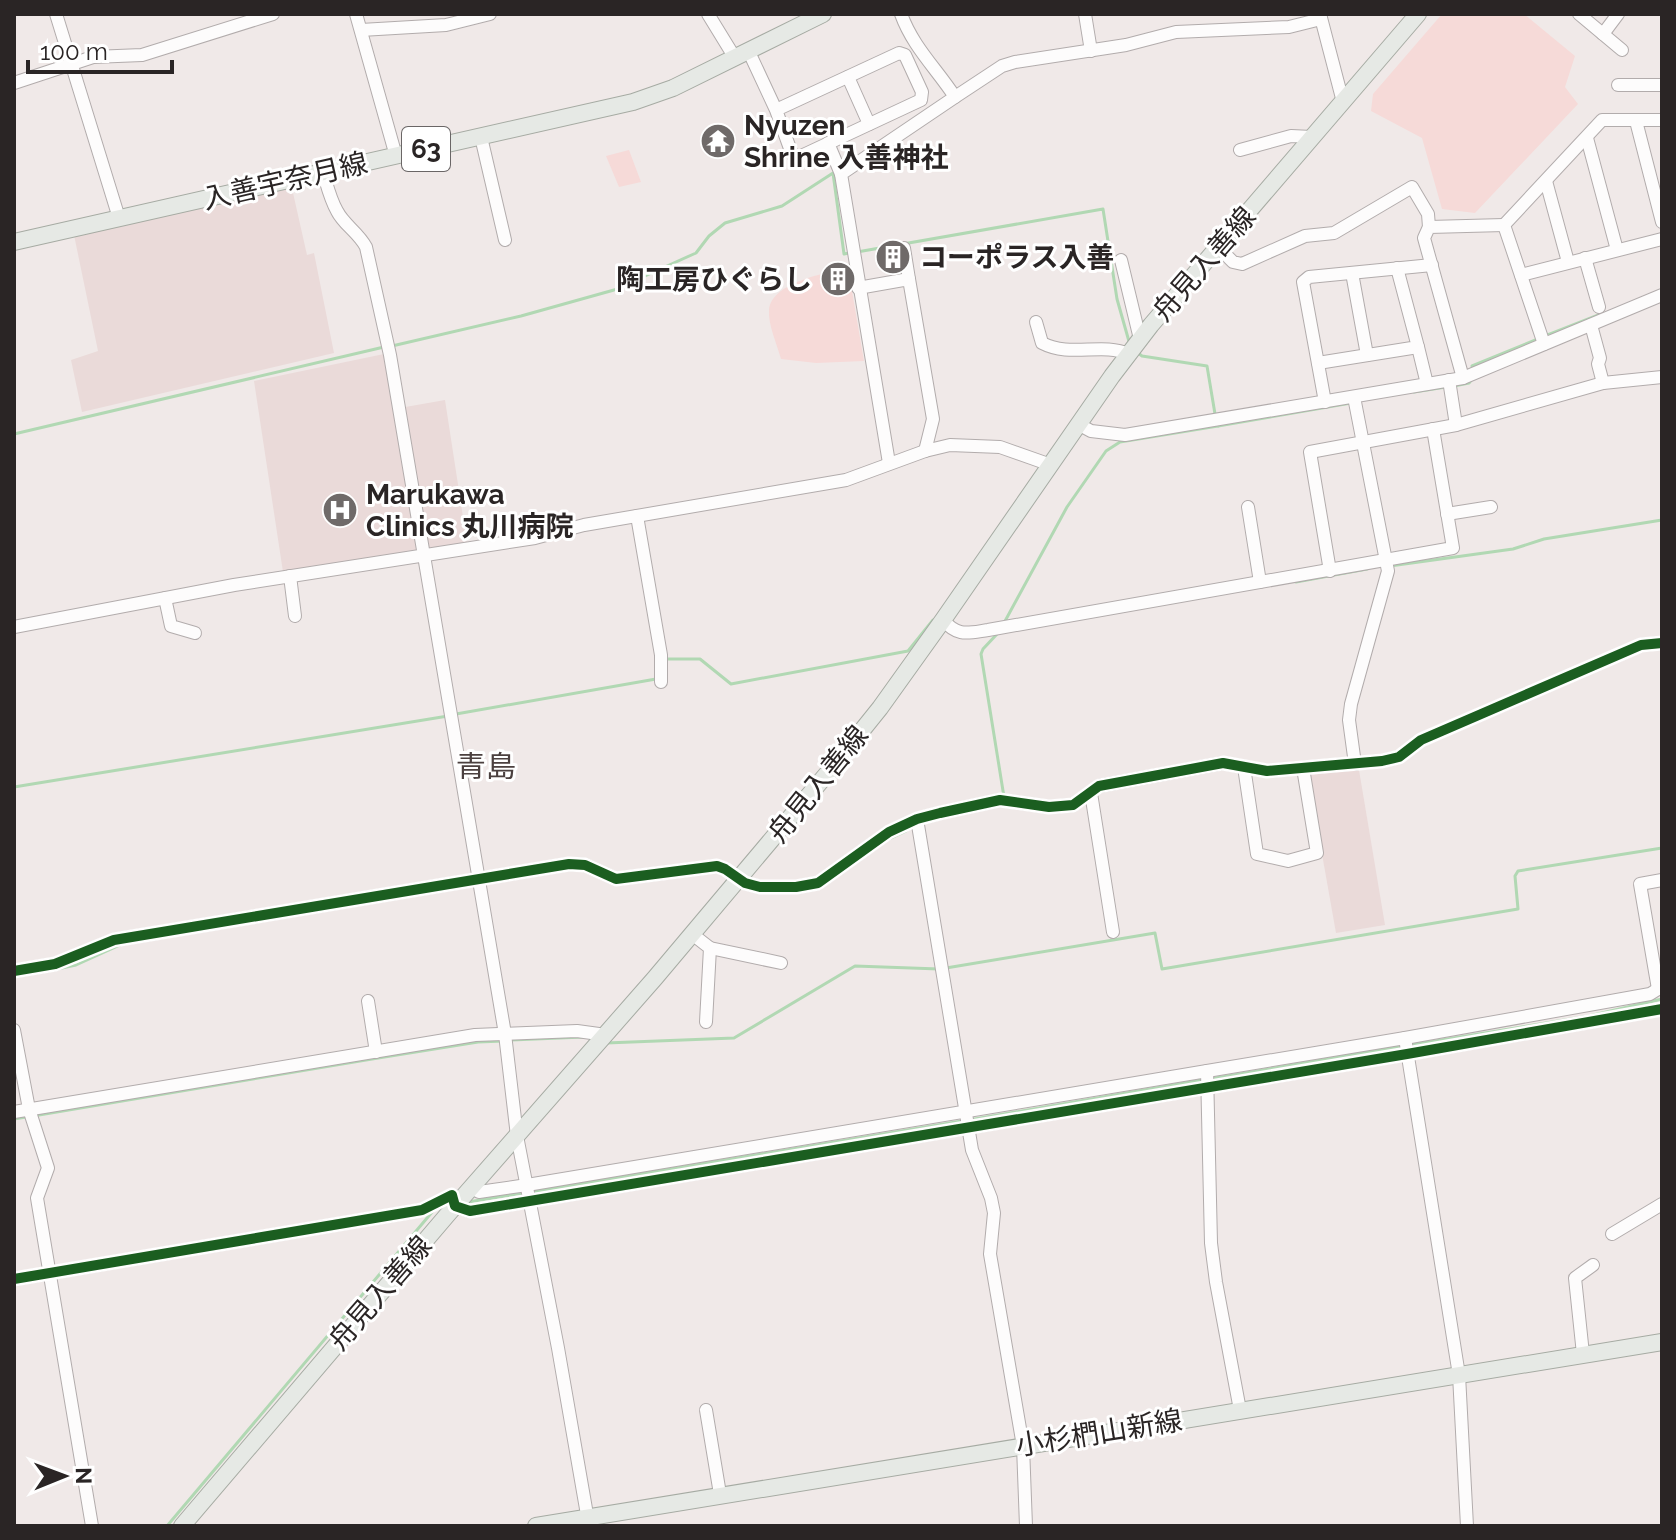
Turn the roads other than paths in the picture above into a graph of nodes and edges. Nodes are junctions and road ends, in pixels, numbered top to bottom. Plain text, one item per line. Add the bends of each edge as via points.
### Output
1 (56, 14) edge
2 (273, 14) edge
3 (356, 14) edge
4 (490, 14) edge
5 (708, 14) edge
6 (901, 14) edge
7 (1085, 14) edge
8 (1418, 14) edge
9 (1579, 14) edge
10 (1618, 14) edge
11 (815, 16) edge
12 (1321, 17) edge
13 (361, 30) junction
14 (1603, 34) junction
15 (1622, 50) dead end
16 (1091, 51) junction
17 (742, 55) junction
18 (72, 62) junction
19 (848, 77) junction
20 (14, 83) edge
21 (1618, 85) dead end
22 (1662, 85) edge
23 (955, 97) junction
24 (1343, 102) junction
25 (776, 110) junction
26 (1662, 120) edge
27 (1636, 121) junction
28 (869, 124) junction
29 (481, 137) junction
30 (1312, 137) junction
31 (1587, 138) junction
32 (828, 143) junction
33 (1240, 150) dead end
34 (396, 156) junction
35 (323, 172) junction
36 (841, 174) junction
37 (1546, 181) junction
38 (119, 218) junction
39 (1662, 222) edge
40 (1504, 225) junction
41 (1429, 227) junction
42 (1662, 239) edge
43 (505, 240) dead end
44 (14, 242) edge
45 (1218, 247) junction
46 (904, 248) dead end
47 (1617, 250) junction
48 (1585, 258) junction
49 (1121, 260) dead end
50 (1568, 262) junction
51 (1432, 265) junction
52 (1397, 268) junction
53 (1352, 273) junction
54 (1521, 275) junction
55 (909, 279) junction
56 (858, 288) junction
57 (1662, 295) edge
58 (1599, 307) dead end
59 (1036, 322) dead end
60 (1591, 325) junction
61 (1140, 339) junction
62 (1544, 344) junction
63 (1418, 347) junction
64 (1129, 354) junction
65 (1367, 355) junction
66 (1318, 363) junction
67 (1662, 377) edge
68 (1463, 378) junction
69 (1449, 380) junction
70 (1603, 383) junction
71 (1427, 384) junction
72 (1354, 397) junction
73 (1325, 402) junction
74 (1078, 424) junction
75 (1456, 425) junction
76 (1433, 429) junction
77 (1363, 442) junction
78 (925, 451) junction
79 (889, 463) junction
80 (1051, 465) junction
81 (1248, 507) dead end
82 (1491, 507) dead end
83 (1447, 514) junction
84 (637, 516) junction
85 (425, 555) junction
86 (1385, 561) junction
87 (1330, 571) junction
88 (290, 576) junction
89 (1260, 582) junction
90 (165, 598) junction
91 (295, 616) dead end
92 (943, 620) junction
93 (14, 627) edge
94 (195, 633) dead end
95 (1662, 643) edge
96 (661, 682) dead end
97 (1355, 764) junction
98 (1244, 767) junction
99 (1303, 768) junction
100 (1091, 793) junction
101 (917, 819) junction
102 (739, 878) junction
103 (478, 879) junction
104 (1662, 880) edge
105 (1113, 932) dead end
106 (692, 934) junction
107 (710, 948) junction
108 (781, 963) dead end
109 (14, 971) edge
110 (1660, 989) edge
111 (368, 1001) dead end
112 (1662, 1009) edge
113 (706, 1022) dead end
114 (14, 1030) edge
115 (505, 1034) junction
116 (606, 1035) junction
117 (1405, 1038) junction
118 (376, 1052) junction
119 (1407, 1054) junction
120 (1207, 1071) junction
121 (1209, 1087) junction
122 (29, 1109) junction
123 (14, 1112) edge
124 (966, 1113) junction
125 (968, 1128) junction
126 (517, 1136) junction
127 (471, 1188) junction
128 (528, 1193) junction
129 (1662, 1204) edge
130 (455, 1206) junction
131 (1612, 1234) dead end
132 (1593, 1265) dead end
133 (50, 1273) junction
134 (14, 1279) edge
135 (1662, 1342) edge
136 (1583, 1354) junction
137 (1459, 1375) junction
138 (706, 1410) dead end
139 (1240, 1410) junction
140 (1023, 1446) junction
141 (720, 1494) junction
142 (588, 1521) edge
143 (92, 1526) edge
144 (182, 1526) edge
145 (536, 1526) edge
146 (1026, 1526) edge
147 (1467, 1526) edge

1 - 18 street
2 - 18 street via 142,55
3 - 13 street
4 - 13 street via 446,25
5 - 17 street
6 - 23 street via 915,45
7 - 16 street
8 - 24 main road, 舟見入善線
9 - 14 street
10 - 14 street
11 - 17 main road, 入善宇奈月線 / 63
12 - 16 street via 1289,27 1176,32
12 - 24 street
13 - 34 street
14 - 15 street
16 - 23 street via 1002,66
17 - 25 street
17 - 29 main road, 入善宇奈月線 / 63 via 633,102
18 - 20 street
18 - 38 street
19 - 25 street
19 - 28 street
19 - 28 street via 899,53 905,55 922,92 921,100
21 - 22 street
23 - 36 street
24 - 30 main road, 舟見入善線
25 - 32 street via 792,154 799,157
26 - 27 street
27 - 31 street via 1602,120
27 - 39 street
28 - 32 street
29 - 34 main road, 入善宇奈月線 / 63
29 - 43 street
30 - 33 street via 1291,136
30 - 45 main road, 舟見入善線
31 - 37 street
31 - 47 street
32 - 36 street
34 - 35 main road, 入善宇奈月線 / 63
35 - 38 main road, 入善宇奈月線 / 63
35 - 85 street via 336,210 366,247
36 - 56 street
37 - 40 street
37 - 50 street
38 - 44 main road, 入善宇奈月線 / 63
40 - 41 street
40 - 54 street
41 - 45 street via 1428,214 1412,187 1334,233 1305,236 1242,264
41 - 51 street via 1424,238
42 - 47 street
45 - 61 main road, 舟見入善線
46 - 55 street
47 - 48 street
48 - 50 street
48 - 58 street
49 - 61 street
50 - 54 street
51 - 52 street
51 - 68 street
52 - 53 street
52 - 63 street
53 - 65 street
53 - 66 street via 1303,282
54 - 62 street
55 - 56 street
55 - 78 street via 933,419
56 - 79 street
57 - 60 street
59 - 64 street via 1042,343 1057,351
60 - 62 street
60 - 70 street
61 - 64 main road, 舟見入善線
62 - 68 street
63 - 65 street
63 - 71 street
64 - 74 main road, 舟見入善線
65 - 66 street
66 - 73 street
67 - 70 street
68 - 69 street
69 - 71 street
69 - 75 street
70 - 75 street
71 - 72 street
72 - 73 street
72 - 77 street
73 - 74 street via 1125,435
74 - 80 main road, 舟見入善線
75 - 76 street
76 - 77 street
76 - 83 street
77 - 86 street
77 - 87 street via 1310,452
78 - 79 street
78 - 80 street via 950,445 1000,447
79 - 84 street via 846,480
80 - 92 main road, 舟見入善線
81 - 89 street
82 - 83 street
83 - 86 street via 1453,548
84 - 85 street
84 - 96 street
85 - 88 street
85 - 103 street
86 - 87 street
86 - 97 street via 1388,571 1351,704
87 - 89 street
88 - 90 street
88 - 91 street
89 - 92 street via 963,633
90 - 93 street
90 - 94 street via 171,626
92 - 102 main road, 舟見入善線 via 880,708
95 - 97 street via 1641,645 1421,740 1399,757
97 - 99 street
98 - 99 street
98 - 99 street via 1257,854 1288,861 1317,853
98 - 100 street via 1223,763 1099,786
100 - 101 street via 1073,805 1000,800
100 - 105 street
101 - 102 street via 878,839 818,883 760,887
101 - 124 street
102 - 103 street via 717,866 616,879 569,864
102 - 106 main road, 舟見入善線
103 - 109 street via 114,940 55,964
103 - 115 street
104 - 110 street via 1640,884
106 - 107 street
106 - 116 main road, 舟見入善線
107 - 108 street
107 - 113 street
110 - 117 street
111 - 118 street
112 - 119 street
114 - 122 street
115 - 116 street
115 - 118 street
115 - 126 street
116 - 126 main road, 舟見入善線
117 - 119 street
117 - 120 street
118 - 122 street
119 - 121 street
119 - 137 street
120 - 121 street
120 - 124 street
121 - 125 street
121 - 139 street via 1211,1243
122 - 123 street
122 - 133 street via 48,1168 37,1198
124 - 125 street
124 - 128 street
125 - 128 street
125 - 140 street via 994,1213 990,1254
126 - 127 main road, 舟見入善線
126 - 128 street
127 - 128 street
127 - 130 main road, 舟見入善線
128 - 130 street via 470,1211
128 - 142 street
129 - 131 street
130 - 133 street via 452,1195 422,1210
130 - 144 main road, 舟見入善線
132 - 136 street via 1575,1278
133 - 134 street
133 - 143 street
135 - 136 main road, 小杉椚山新線
136 - 137 main road, 小杉椚山新線
137 - 139 main road, 小杉椚山新線
137 - 147 street
138 - 141 street
139 - 140 main road, 小杉椚山新線
140 - 141 main road, 小杉椚山新線
140 - 146 street
141 - 142 main road, 小杉椚山新線
142 - 145 main road, 小杉椚山新線

